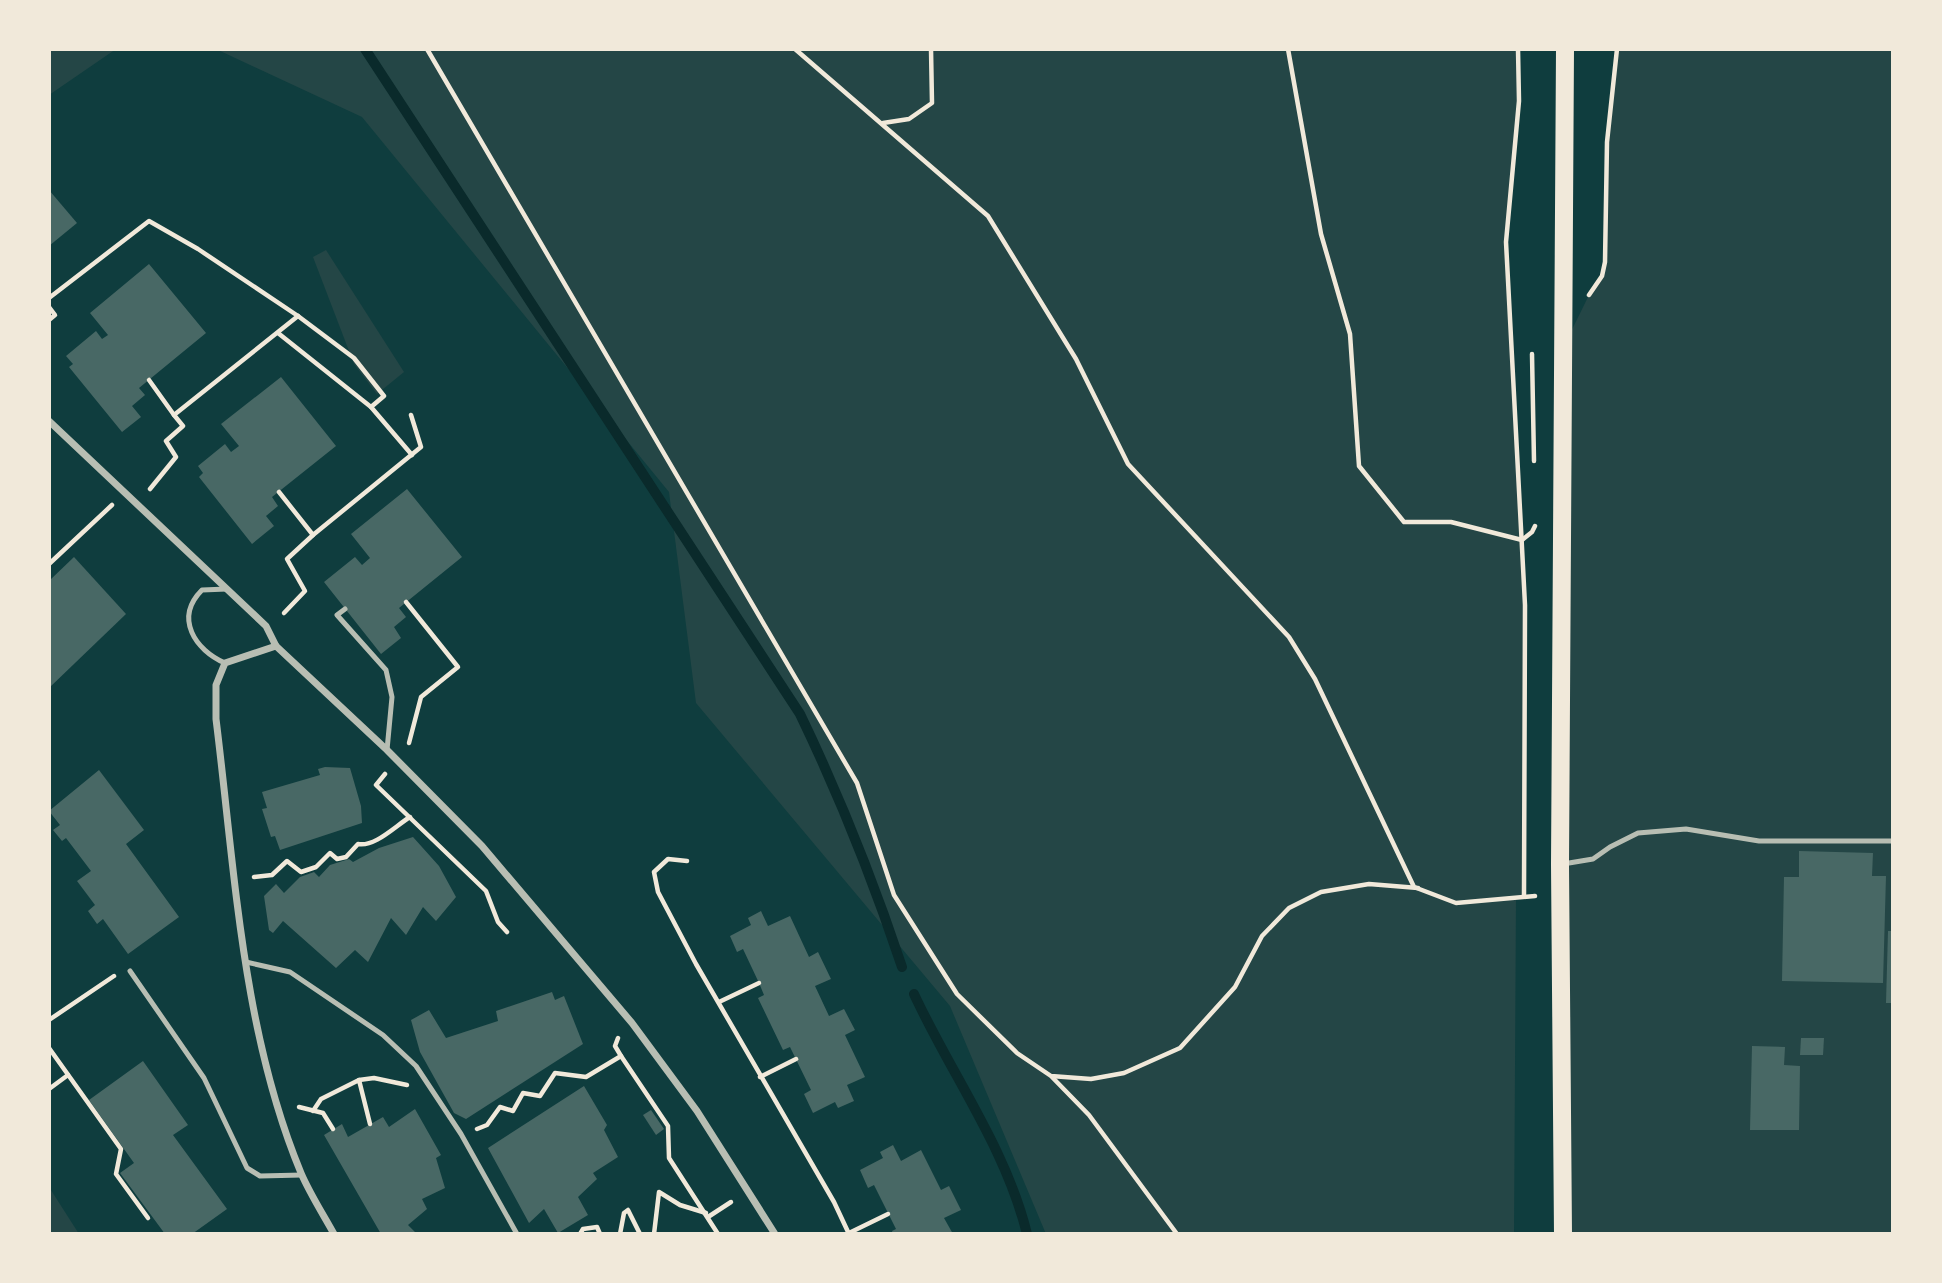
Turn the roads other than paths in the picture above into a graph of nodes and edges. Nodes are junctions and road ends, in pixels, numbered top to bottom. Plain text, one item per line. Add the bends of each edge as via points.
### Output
1 (1565, 49) edge
2 (50, 424) edge
3 (227, 589) junction
4 (345, 608) dead end
5 (276, 646) junction
6 (225, 663) junction
7 (387, 750) junction
8 (1893, 841) edge
9 (1560, 864) junction
10 (246, 962) junction
11 (130, 971) dead end
12 (302, 1175) junction
13 (334, 1234) edge
14 (517, 1234) edge
15 (775, 1234) edge
16 (1563, 1234) edge

1 - 9 main road
2 - 3 street
3 - 5 street via 266,626
3 - 6 lane via 202,590 194,597 188,617 198,645
4 - 7 lane via 337,615 386,670 393,697
5 - 6 street
5 - 7 street
6 - 10 street via 216,685 216,719
7 - 15 street via 482,846 632,1023 697,1111
8 - 9 lane via 1759,841 1686,829 1638,833 1593,859
9 - 16 main road
10 - 12 street via 266,1063
10 - 14 lane via 290,972 383,1035 416,1066 461,1134
11 - 12 lane via 218,1103 247,1168 260,1176
12 - 13 street

